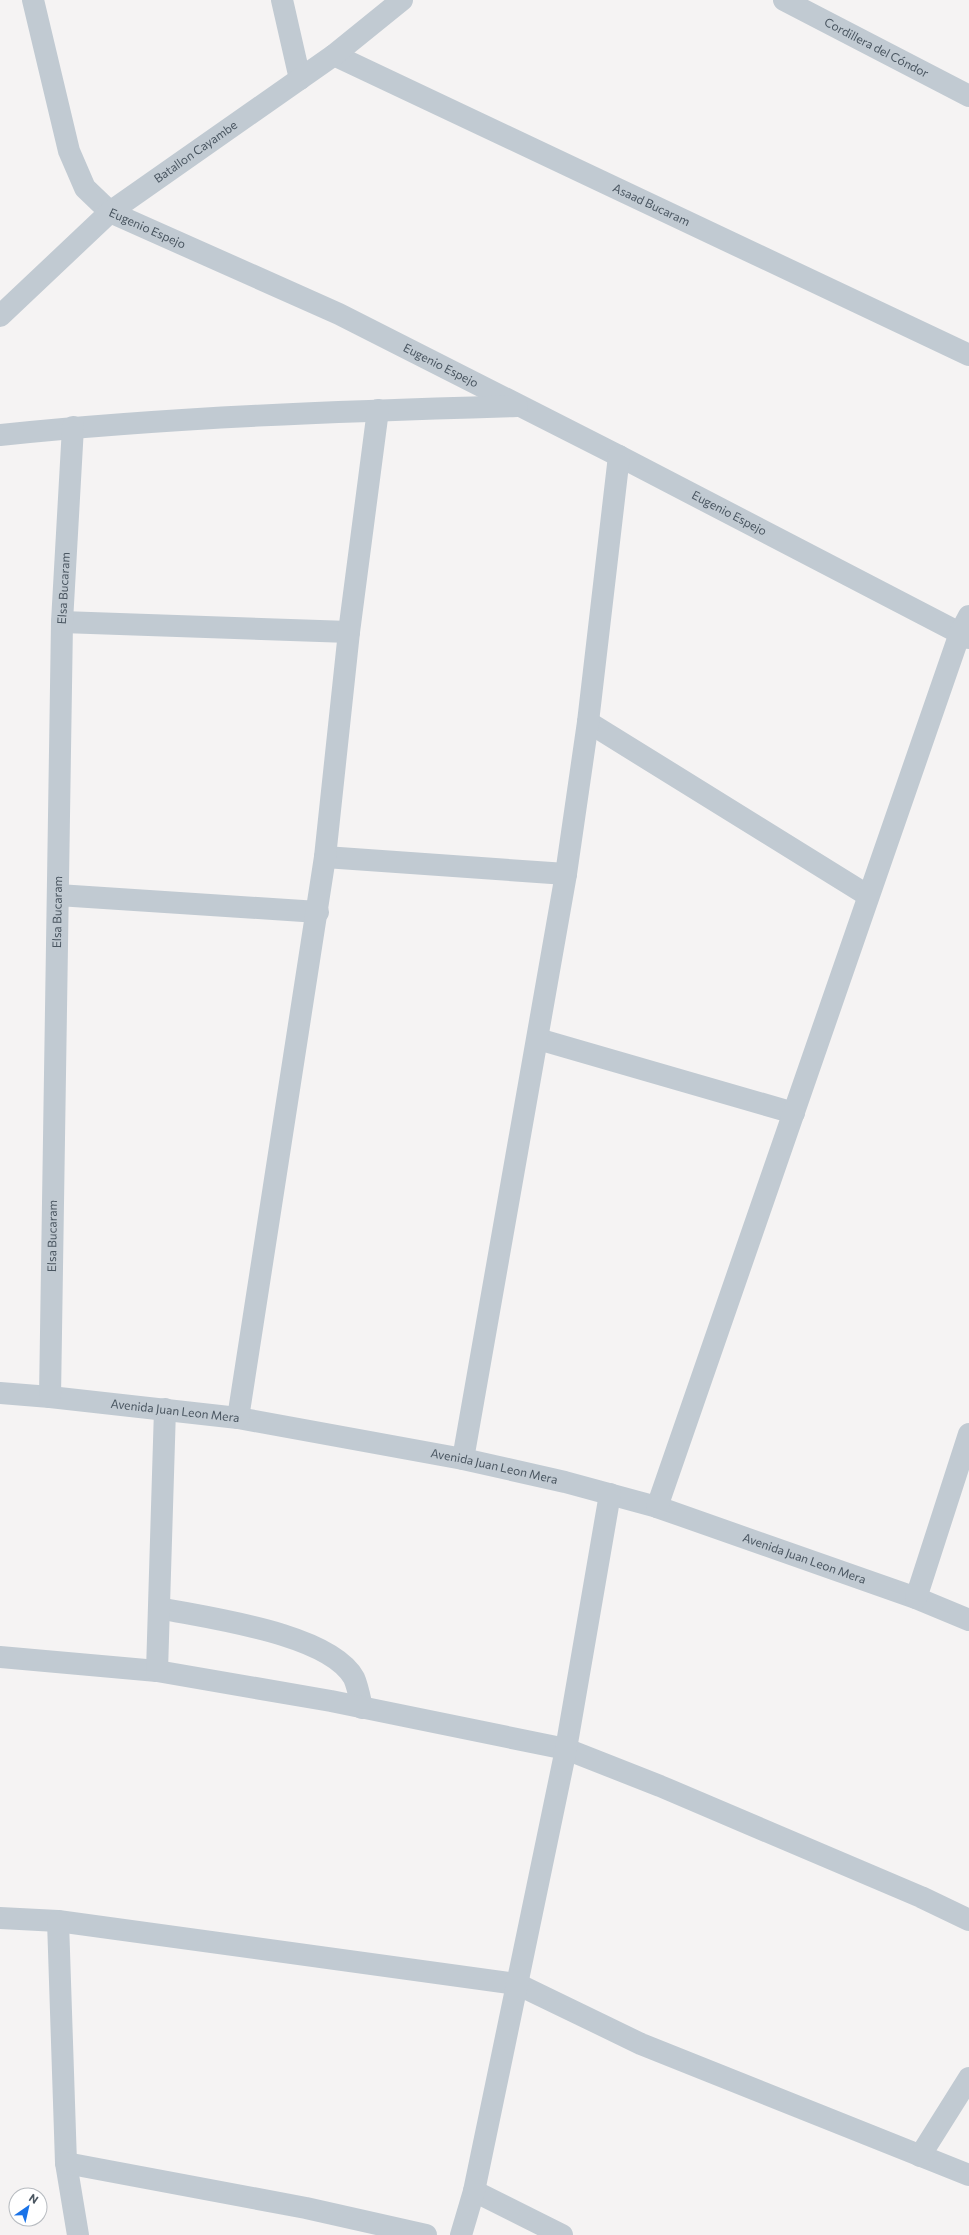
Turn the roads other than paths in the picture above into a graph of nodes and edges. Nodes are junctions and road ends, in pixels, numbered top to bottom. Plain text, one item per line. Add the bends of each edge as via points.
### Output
1 (33, 0) edge
2 (282, 0) edge
3 (402, 0) edge
4 (784, 0) edge
5 (334, 55) junction
6 (300, 79) junction
7 (969, 96) edge
8 (110, 212) junction
9 (0, 316) edge
10 (969, 355) edge
11 (520, 406) junction
12 (378, 410) junction
13 (73, 427) junction
14 (0, 435) edge
15 (619, 456) junction
16 (62, 622) junction
17 (966, 629) edge
18 (349, 632) junction
19 (588, 722) junction
20 (325, 857) junction
21 (566, 874) junction
22 (58, 895) junction
23 (867, 895) junction
24 (318, 912) junction
25 (538, 1039) junction
26 (794, 1113) junction
27 (0, 1393) edge
28 (50, 1397) junction
29 (165, 1409) junction
30 (238, 1418) junction
31 (969, 1434) edge
32 (463, 1459) junction
33 (610, 1494) junction
34 (657, 1506) junction
35 (916, 1598) junction
36 (159, 1608) junction
37 (969, 1620) edge
38 (0, 1657) edge
39 (157, 1671) junction
40 (362, 1708) junction
41 (566, 1749) junction
42 (0, 1918) edge
43 (969, 1920) edge
44 (58, 1921) junction
45 (517, 1984) junction
46 (969, 2078) edge
47 (920, 2156) junction
48 (66, 2163) junction
49 (969, 2175) edge
50 (474, 2191) junction
51 (78, 2235) edge
52 (426, 2235) edge
53 (461, 2235) edge
54 (562, 2235) edge

1 - 8 street, Eugenio Espejo via 69,151 85,188
2 - 6 street
3 - 5 street, Batallon Cayambe
4 - 7 street, Cordillera del Cóndor
5 - 6 street, Batallon Cayambe
5 - 10 street, Asaad Bucaram
6 - 8 street, Batallon Cayambe
8 - 9 street, Batallon Cayambe
8 - 11 street, Eugenio Espejo via 339,314
11 - 12 street
11 - 15 street, Eugenio Espejo
12 - 13 street
12 - 18 street
13 - 14 street
13 - 16 street, Elsa Bucaram
15 - 17 street, Eugenio Espejo
15 - 19 street
16 - 18 street
16 - 22 street, Elsa Bucaram
17 - 23 street
18 - 20 street
19 - 21 street
19 - 23 street
20 - 21 street
20 - 24 street
21 - 25 street
22 - 24 street
22 - 28 street, Elsa Bucaram
23 - 26 street
24 - 30 street
25 - 26 street
25 - 32 street
26 - 34 street
27 - 28 street, Avenida Juan Leon Mera
28 - 29 street, Avenida Juan Leon Mera
29 - 30 street, Avenida Juan Leon Mera
29 - 36 street
30 - 32 street, Avenida Juan Leon Mera
31 - 35 street
32 - 33 street, Avenida Juan Leon Mera
33 - 34 street, Avenida Juan Leon Mera
33 - 41 street
34 - 35 street, Avenida Juan Leon Mera
35 - 37 street, Avenida Juan Leon Mera
36 - 39 street
36 - 40 street via 286,1635 314,1646 337,1661 354,1678
38 - 39 street
39 - 40 street
40 - 41 street
41 - 43 street via 660,1786 921,1897
41 - 45 street
42 - 44 street
44 - 45 street
44 - 48 street
45 - 47 street via 641,2044
45 - 50 street
46 - 47 street
47 - 49 street
48 - 51 street
48 - 52 street via 306,2208
50 - 53 street
50 - 54 street

